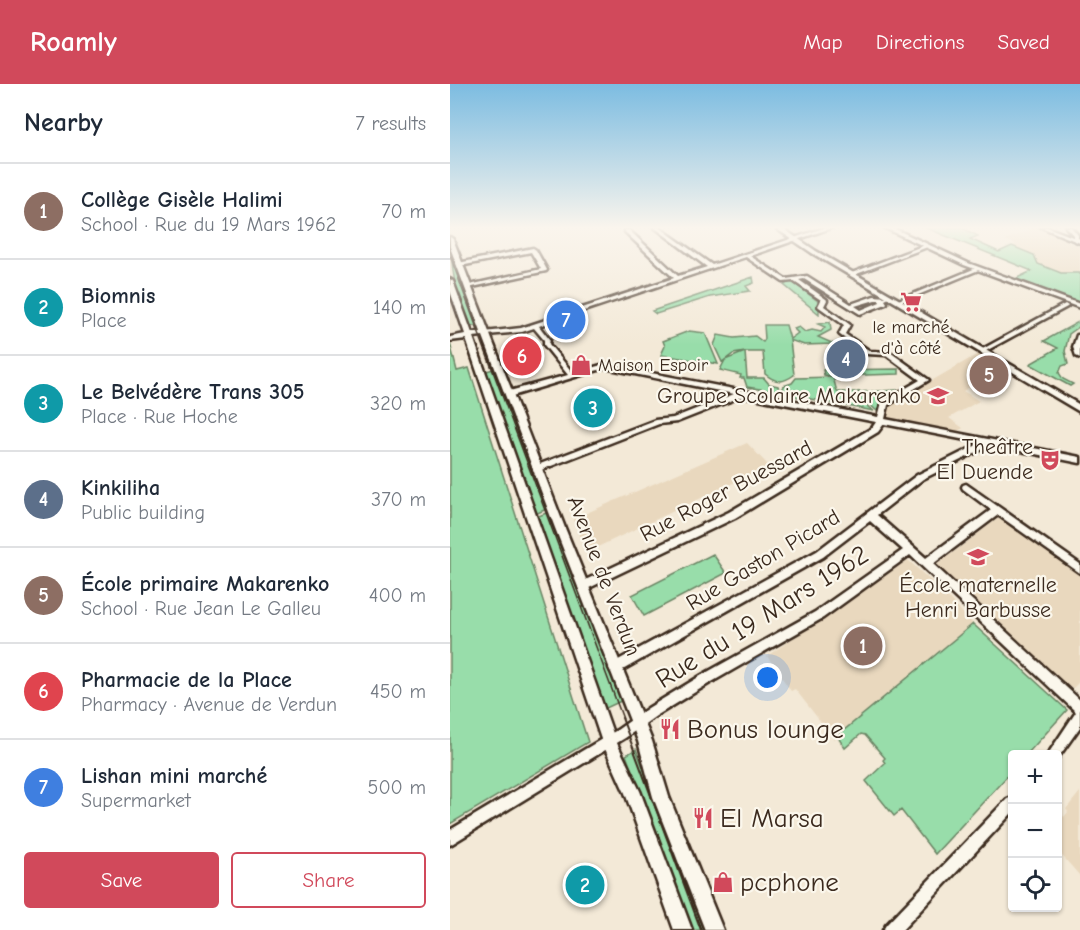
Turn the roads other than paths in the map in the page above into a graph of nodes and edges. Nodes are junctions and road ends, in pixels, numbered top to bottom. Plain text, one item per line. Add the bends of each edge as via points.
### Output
1 (461, 266) edge
2 (542, 266) edge
3 (665, 266) edge
4 (716, 266) edge
5 (763, 266) edge
6 (839, 266) edge
7 (872, 266) edge
8 (972, 266) edge
9 (712, 268) joint
10 (978, 269) junction
11 (852, 274) junction
12 (678, 279) junction
13 (794, 279) junction
14 (450, 281) edge
15 (468, 286) junction
16 (890, 296) junction
17 (835, 297) junction
18 (824, 300) junction
19 (899, 301) junction
20 (1065, 306) dead end
21 (1080, 306) edge
22 (535, 325) junction
23 (486, 333) junction
24 (468, 335) junction
25 (1080, 337) edge
26 (450, 339) edge
27 (982, 351) junction
28 (1080, 356) edge
29 (572, 376) junction
30 (509, 394) junction
31 (740, 394) junction
32 (1080, 409) edge
33 (880, 421) junction
34 (988, 442) junction
35 (1080, 460) edge
36 (538, 468) junction
37 (966, 487) dead end
38 (998, 510) junction
39 (871, 516) junction
40 (910, 550) junction
41 (925, 564) junction
42 (1080, 569) edge
43 (583, 586) junction
44 (615, 668) junction
45 (1080, 708) edge
46 (1080, 716) edge
47 (638, 724) junction
48 (609, 741) junction
49 (1057, 750) edge
50 (1008, 808) edge
51 (450, 838) edge
52 (683, 930) edge
53 (714, 930) edge
54 (891, 930) edge

1 - 15 main road, Avenue de Verdun
2 - 15 street via 544,270
3 - 12 street
4 - 9 street
5 - 13 street via 785,281
6 - 11 main road
7 - 11 street
8 - 10 main road
9 - 12 street
10 - 19 street
10 - 21 main road
11 - 16 main road
12 - 22 street
13 - 17 street via 805,277
13 - 18 street
14 - 24 main road, Avenue de Verdun
15 - 23 main road, Avenue de Verdun
16 - 17 street via 881,299 884,303 862,312
16 - 19 main road
17 - 18 street
18 - 33 street, Rue Roger Buessard via 821,306 847,325 842,334 868,353 888,353 925,379 885,404
19 - 27 main road
20 - 27 street
22 - 23 street
22 - 29 street
23 - 24 main road
23 - 30 main road, Avenue de Verdun
24 - 26 main road
24 - 48 main road, Avenue de Verdun
25 - 28 main road
27 - 32 main road
29 - 30 street
29 - 31 street via 605,366
30 - 36 main road, Avenue de Verdun
31 - 33 street
31 - 36 street
33 - 34 street
33 - 43 street, Rue Roger Buessard via 875,430 732,515
34 - 35 street
34 - 39 street, Rue Gaston Picard via 920,477
36 - 43 main road, Avenue de Verdun
37 - 38 street
38 - 41 street
38 - 42 street
39 - 40 street
39 - 44 street, Rue Gaston Picard via 820,554
40 - 41 street
40 - 47 street, Rue du 19 Mars 1962 via 819,615 751,652
41 - 45 street
43 - 44 main road, Avenue de Verdun
44 - 47 main road, Avenue de Verdun
46 - 49 street
47 - 48 street, Rue du 19 Mars 1962
47 - 53 main road, Avenue de Verdun via 661,797
48 - 51 street, Rue du 19 Mars 1962
48 - 52 main road, Avenue de Verdun via 632,791
50 - 54 street

